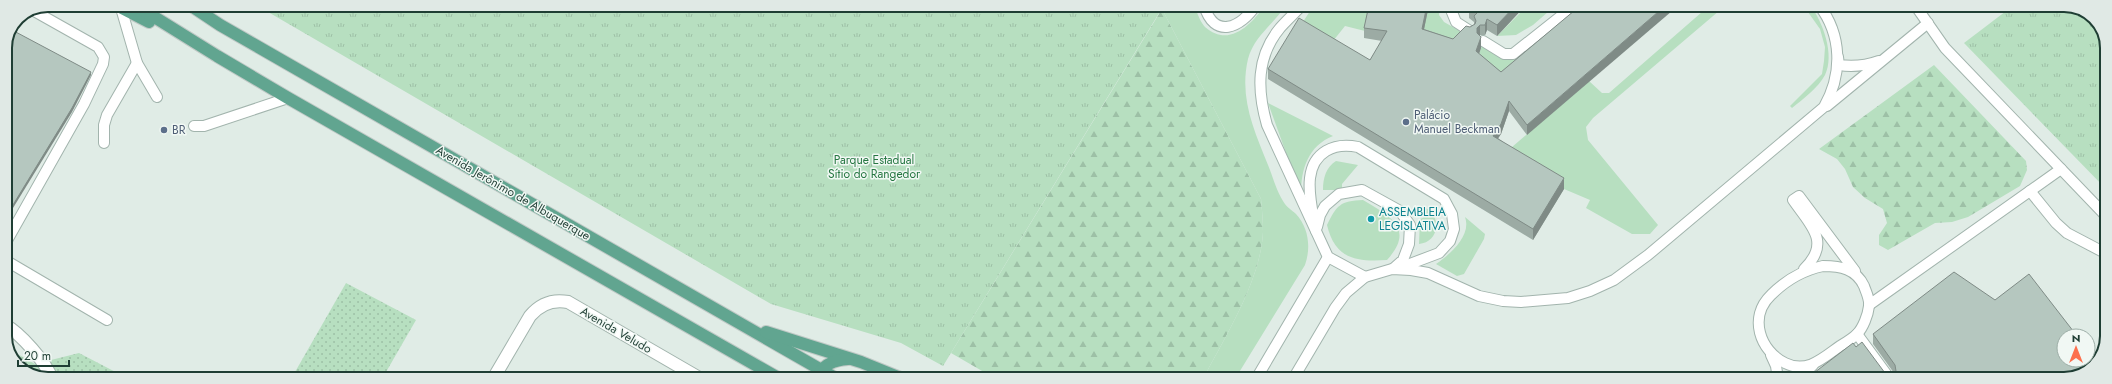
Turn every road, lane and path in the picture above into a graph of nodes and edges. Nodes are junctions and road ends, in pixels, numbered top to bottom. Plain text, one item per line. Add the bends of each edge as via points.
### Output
1 (121, 12) edge
2 (131, 12) edge
3 (146, 12) edge
4 (200, 12) edge
5 (1206, 12) edge
6 (1252, 12) edge
7 (1296, 12) edge
8 (1452, 12) edge
9 (1566, 12) edge
10 (1824, 12) edge
11 (1920, 12) edge
12 (39, 14) edge
13 (1928, 23) junction
14 (1470, 32) edge
15 (1483, 41) dead end
16 (1837, 54) junction
17 (217, 56) junction
18 (1884, 59) junction
19 (137, 63) junction
20 (157, 97) dead end
21 (288, 98) junction
22 (1816, 114) junction
23 (194, 126) dead end
24 (104, 143) dead end
25 (2061, 169) junction
26 (2030, 191) junction
27 (2100, 210) edge
28 (1316, 231) junction
29 (12, 232) edge
30 (2100, 250) edge
31 (1328, 257) junction
32 (12, 264) edge
33 (1392, 270) junction
34 (1857, 274) junction
35 (1796, 276) junction
36 (1365, 277) junction
37 (1870, 305) junction
38 (106, 320) dead end
39 (742, 324) junction
40 (12, 331) edge
41 (1857, 334) junction
42 (1771, 355) junction
43 (851, 360) junction
44 (1815, 364) junction
45 (49, 372) edge
46 (497, 372) edge
47 (690, 372) edge
48 (768, 372) edge
49 (816, 372) edge
50 (821, 372) edge
51 (884, 372) edge
52 (1260, 372) edge
53 (1297, 372) edge
54 (1777, 372) edge
55 (1806, 372) edge
56 (1885, 372) edge

1 - 19 lane
2 - 17 main road
3 - 17 main road
4 - 39 main road, Avenida Jerônimo de Albuquerque
5 - 6 lane via 1214,23 1223,27 1235,26 1248,18
7 - 28 lane via 1268,45 1261,62 1261,106 1267,125
8 - 14 lane via 1456,22
9 - 15 lane via 1513,54 1504,54
10 - 16 lane via 1835,32
11 - 13 lane
12 - 29 lane via 98,47 104,57 84,104
13 - 18 lane
13 - 25 lane via 1945,48
16 - 18 lane via 1840,65 1869,65
16 - 22 lane via 1835,83 1830,97
17 - 21 main road
18 - 22 lane
19 - 20 lane
19 - 24 lane via 107,114
21 - 23 lane via 204,126
21 - 48 main road
22 - 33 lane via 1648,255 1614,280 1590,291 1547,301 1503,301 1479,296 1428,273
25 - 26 lane
25 - 27 lane
26 - 30 lane via 2067,233
26 - 37 lane
28 - 31 lane
28 - 33 lane via 1325,206 1339,194 1362,190 1400,211 1410,225 1409,244 1403,260
28 - 33 lane via 1310,193 1310,177 1315,164 1322,153 1333,146 1347,144 1358,147 1444,199 1452,214 1454,228 1450,241 1439,253
31 - 36 lane
31 - 52 lane
32 - 38 lane
33 - 36 lane
34 - 35 lane via 1847,268 1824,266
34 - 35 lane via 1799,196 1793,200 1815,232 1818,245 1813,261
34 - 37 lane
35 - 42 lane via 1771,295 1762,309 1759,331
36 - 53 lane via 1346,293 1335,308
37 - 41 lane
39 - 43 main road
39 - 49 main road, Avenida Jerônimo de Albuquerque
40 - 45 street via 31,349
41 - 44 lane
41 - 56 lane
42 - 44 lane via 1791,366
42 - 54 lane
43 - 50 main road via 834,361
43 - 51 main road
44 - 55 lane
46 - 47 street, Avenida Veludo via 536,309 548,302 560,301 568,302

